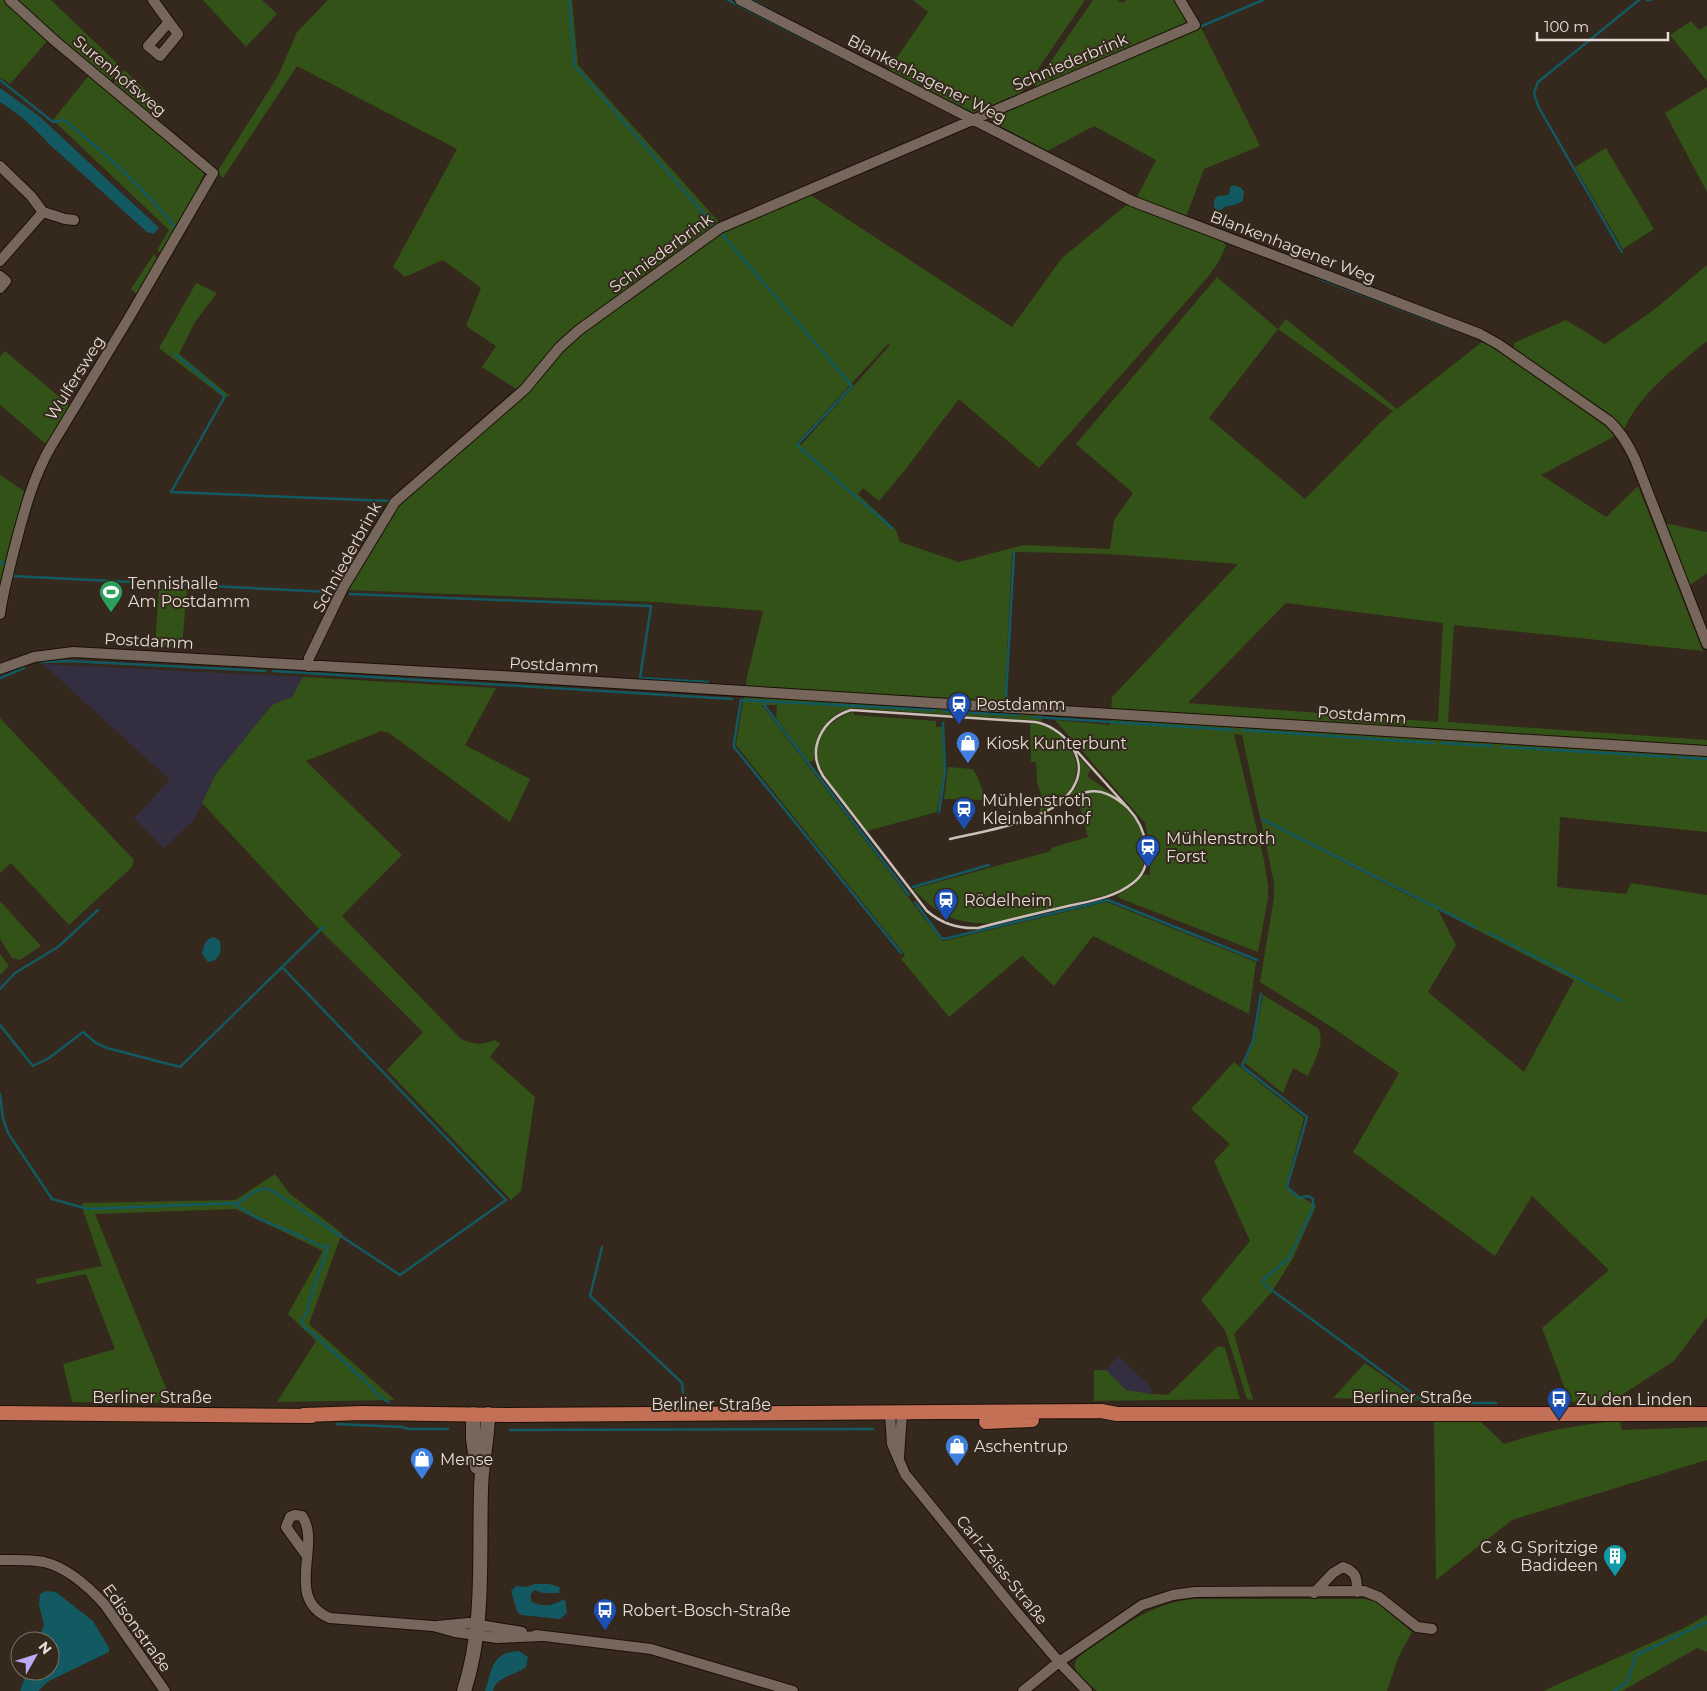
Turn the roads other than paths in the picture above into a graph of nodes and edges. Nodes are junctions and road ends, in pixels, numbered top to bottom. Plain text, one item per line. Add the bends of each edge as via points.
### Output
1 (10, 0) edge
2 (153, 0) edge
3 (740, 0) edge
4 (1180, 0) edge
5 (169, 22) dead end
6 (975, 120) junction
7 (0, 166) edge
8 (213, 173) joint
9 (43, 212) junction
10 (74, 220) dead end
11 (0, 260) edge
12 (0, 276) edge
13 (0, 288) edge
14 (0, 614) edge
15 (1707, 644) edge
16 (308, 666) junction
17 (0, 667) edge
18 (1707, 751) edge
19 (0, 1413) edge
20 (1707, 1414) edge
21 (473, 1418) junction
22 (488, 1418) junction
23 (896, 1418) junction
24 (481, 1487) junction
25 (307, 1556) dead end
26 (0, 1560) edge
27 (1314, 1592) junction
28 (1356, 1592) junction
29 (477, 1629) junction
30 (1432, 1629) dead end
31 (1059, 1662) junction
32 (165, 1691) edge
33 (464, 1691) edge
34 (793, 1691) edge
35 (1022, 1691) edge
36 (1087, 1691) edge

1 - 8 street, Surenhofsweg
2 - 5 street
3 - 6 street, Blankenhagener Weg
4 - 6 street, Schniederbrink via 1195,25
6 - 15 street, Blankenhagener Weg via 1132,201 1480,334 1609,421 1619,430 1635,459
6 - 16 street, Schniederbrink via 720,228 579,330 559,348 525,389 395,502 343,588
7 - 9 street
8 - 14 street, Wulfersweg via 38,470 27,501
9 - 10 street
9 - 11 street
12 - 13 street via 6,281
16 - 17 street, Postdamm via 73,652 48,654
16 - 18 street, Postdamm
19 - 21 main road, Berliner Straße
20 - 23 main road, Berliner Straße via 1102,1412
21 - 22 main road, Berliner Straße
21 - 24 main road
22 - 23 main road, Berliner Straße
22 - 24 main road
23 - 31 street, Carl-Zeiss-Straße via 899,1463 905,1474
24 - 29 main road
25 - 29 street via 307,1593 310,1602 322,1615 346,1620 435,1626 463,1623
26 - 32 street, Edisonstraße via 43,1562 79,1580 105,1605
27 - 28 street
27 - 28 street via 1343,1567 1357,1578
27 - 31 street via 1195,1592 1173,1595 1142,1605
28 - 30 street via 1379,1597 1417,1627
29 - 33 main road
29 - 34 street via 651,1648
31 - 35 street
31 - 36 street, Carl-Zeiss-Straße

